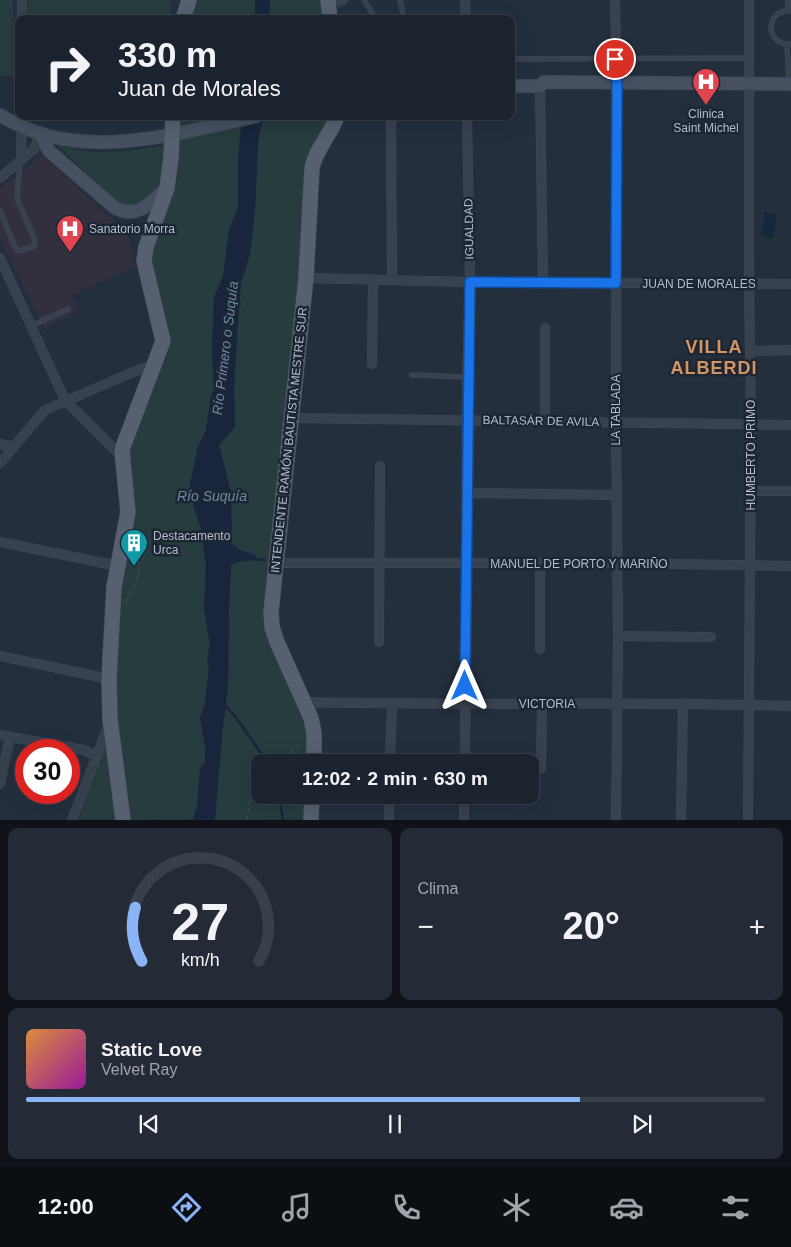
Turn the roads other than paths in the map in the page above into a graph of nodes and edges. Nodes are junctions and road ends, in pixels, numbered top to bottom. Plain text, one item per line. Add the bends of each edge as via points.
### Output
1 (22, 0) edge
2 (188, 0) edge
3 (364, 0) edge
4 (400, 0) edge
5 (466, 0) edge
6 (615, 0) edge
7 (749, 0) edge
8 (788, 0) edge
9 (333, 1) edge
10 (789, 10) edge
11 (373, 14) dead end
12 (22, 15) edge
13 (184, 15) edge
14 (331, 15) edge
15 (403, 15) edge
16 (466, 15) edge
17 (789, 44) edge
18 (749, 58) junction
19 (615, 59) junction
20 (515, 60) edge
21 (515, 86) edge
22 (540, 86) junction
23 (617, 86) junction
24 (790, 87) edge
25 (750, 88) junction
26 (0, 115) edge
27 (15, 120) edge
28 (173, 120) edge
29 (238, 120) edge
30 (336, 120) edge
31 (391, 120) edge
32 (467, 120) edge
33 (22, 122) edge
34 (40, 134) junction
35 (21, 160) junction
36 (0, 178) edge
37 (167, 188) junction
38 (0, 211) edge
39 (0, 258) edge
40 (306, 278) junction
41 (373, 280) junction
42 (392, 280) junction
43 (470, 282) junction
44 (543, 282) junction
45 (616, 283) junction
46 (749, 284) junction
47 (791, 284) edge
48 (68, 308) dead end
49 (31, 326) junction
50 (545, 328) dead end
51 (791, 350) edge
52 (751, 351) junction
53 (372, 364) dead end
54 (154, 365) junction
55 (412, 375) dead end
56 (467, 377) junction
57 (65, 400) junction
58 (292, 418) junction
59 (468, 421) junction
60 (545, 422) junction
61 (616, 422) junction
62 (751, 425) junction
63 (791, 425) edge
64 (0, 444) edge
65 (14, 447) junction
66 (122, 457) junction
67 (0, 463) edge
68 (380, 466) dead end
69 (751, 491) junction
70 (791, 491) edge
71 (467, 493) junction
72 (616, 495) junction
73 (0, 542) edge
74 (276, 563) junction
75 (379, 563) junction
76 (466, 563) junction
77 (617, 563) junction
78 (540, 564) junction
79 (118, 566) junction
80 (751, 566) junction
81 (791, 566) edge
82 (618, 636) junction
83 (711, 637) dead end
84 (379, 642) dead end
85 (540, 648) dead end
86 (0, 656) edge
87 (109, 679) junction
88 (303, 702) junction
89 (684, 703) junction
90 (392, 704) junction
91 (465, 704) junction
92 (542, 704) junction
93 (618, 704) junction
94 (749, 704) junction
95 (791, 706) edge
96 (110, 719) junction
97 (0, 735) edge
98 (10, 737) junction
99 (314, 754) edge
100 (390, 754) edge
101 (465, 754) edge
102 (96, 756) junction
103 (540, 769) dead end
104 (0, 784) edge
105 (312, 804) edge
106 (390, 804) edge
107 (464, 804) edge
108 (72, 820) edge
109 (123, 820) edge
110 (311, 820) edge
111 (389, 820) edge
112 (464, 820) edge
113 (616, 820) edge
114 (680, 820) edge
115 (748, 820) edge

1 - 12 street
2 - 13 main road
3 - 11 lane
4 - 15 lane
5 - 16 street
6 - 19 street, LA TABLADA
7 - 18 street, HUMBERTO PRIMO
8 - 10 lane
9 - 14 main road
10 - 17 lane via 773,18 771,30 776,40
17 - 24 lane
18 - 19 lane
18 - 25 street, HUMBERTO PRIMO
19 - 20 lane
19 - 23 street, LA TABLADA
21 - 22 main road
22 - 23 main road via 544,82
22 - 44 street
23 - 25 main road
23 - 45 street, LA TABLADA
24 - 25 main road
25 - 46 street, HUMBERTO PRIMO
26 - 27 main road
28 - 37 main road, bridge
29 - 34 main road via 133,141 105,143
30 - 40 main road, INTENDENTE RAMÓN BAUTISTA MESTRE SUR via 314,158 312,168
31 - 42 street
32 - 43 street, IGUALDAD
33 - 34 main road
33 - 35 street
34 - 35 street via 34,149
34 - 37 main road via 49,151 123,213 144,208
35 - 36 street
35 - 38 lane via 17,199 35,240 34,246 20,251 16,249
37 - 54 main road via 144,261 163,341
39 - 49 street
40 - 41 street, JUAN DE MORALES
40 - 58 main road, INTENDENTE RAMÓN BAUTISTA MESTRE SUR
41 - 42 street, JUAN DE MORALES
41 - 53 street
42 - 43 street, JUAN DE MORALES
43 - 44 street, JUAN DE MORALES
43 - 56 street, IGUALDAD
44 - 45 street, JUAN DE MORALES
45 - 46 street, JUAN DE MORALES
45 - 61 street, LA TABLADA
46 - 47 street, JUAN DE MORALES
46 - 52 street, HUMBERTO PRIMO
48 - 49 lane
49 - 57 street
50 - 60 street
51 - 52 street
52 - 62 street, HUMBERTO PRIMO
54 - 57 street
54 - 66 main road
55 - 56 lane
56 - 59 street, IGUALDAD
57 - 65 street via 46,410
57 - 66 street
58 - 59 street, BALTASÁR DE AVILA
58 - 74 main road, INTENDENTE RAMÓN BAUTISTA MESTRE SUR
59 - 60 street, BALTASÁR DE AVILA
59 - 71 street, IGUALDAD
60 - 61 street, BALTASÁR DE AVILA
61 - 62 street, BALTASÁR DE AVILA
61 - 72 street, LA TABLADA
62 - 63 street, BALTASÁR DE AVILA
62 - 69 street, HUMBERTO PRIMO
64 - 65 street
65 - 67 street
66 - 79 main road via 128,512
68 - 75 street
69 - 70 street
69 - 80 street, HUMBERTO PRIMO
71 - 72 street
71 - 76 street, IGUALDAD
72 - 77 street, LA TABLADA
73 - 79 street
74 - 75 street, MANUEL DE PORTO Y MARIÑO
74 - 88 main road, INTENDENTE RAMÓN BAUTISTA MESTRE SUR via 272,627
75 - 76 street, MANUEL DE PORTO Y MARIÑO
75 - 84 street
76 - 78 street, MANUEL DE PORTO Y MARIÑO
76 - 91 street, IGUALDAD
77 - 78 street, MANUEL DE PORTO Y MARIÑO
77 - 80 street, MANUEL DE PORTO Y MARIÑO
77 - 82 street, LA TABLADA
78 - 85 street
79 - 87 main road
80 - 81 street, MANUEL DE PORTO Y MARIÑO
80 - 94 street, HUMBERTO PRIMO
82 - 83 street
82 - 93 street, LA TABLADA
86 - 87 street
87 - 96 main road
88 - 90 street, VICTORIA
88 - 99 main road, INTENDENTE RAMÓN BAUTISTA MESTRE SUR via 311,718
89 - 93 street, VICTORIA
89 - 94 street, VICTORIA
89 - 114 street
90 - 91 street, VICTORIA
90 - 100 street
91 - 92 street, VICTORIA
91 - 101 street, IGUALDAD
92 - 93 street, VICTORIA
92 - 103 street
93 - 113 street, LA TABLADA
94 - 95 street, VICTORIA
94 - 115 street, HUMBERTO PRIMO
96 - 102 street
96 - 109 main road
97 - 98 street
98 - 102 street via 84,750
98 - 104 street
102 - 108 street
105 - 110 main road
106 - 111 street
107 - 112 street

